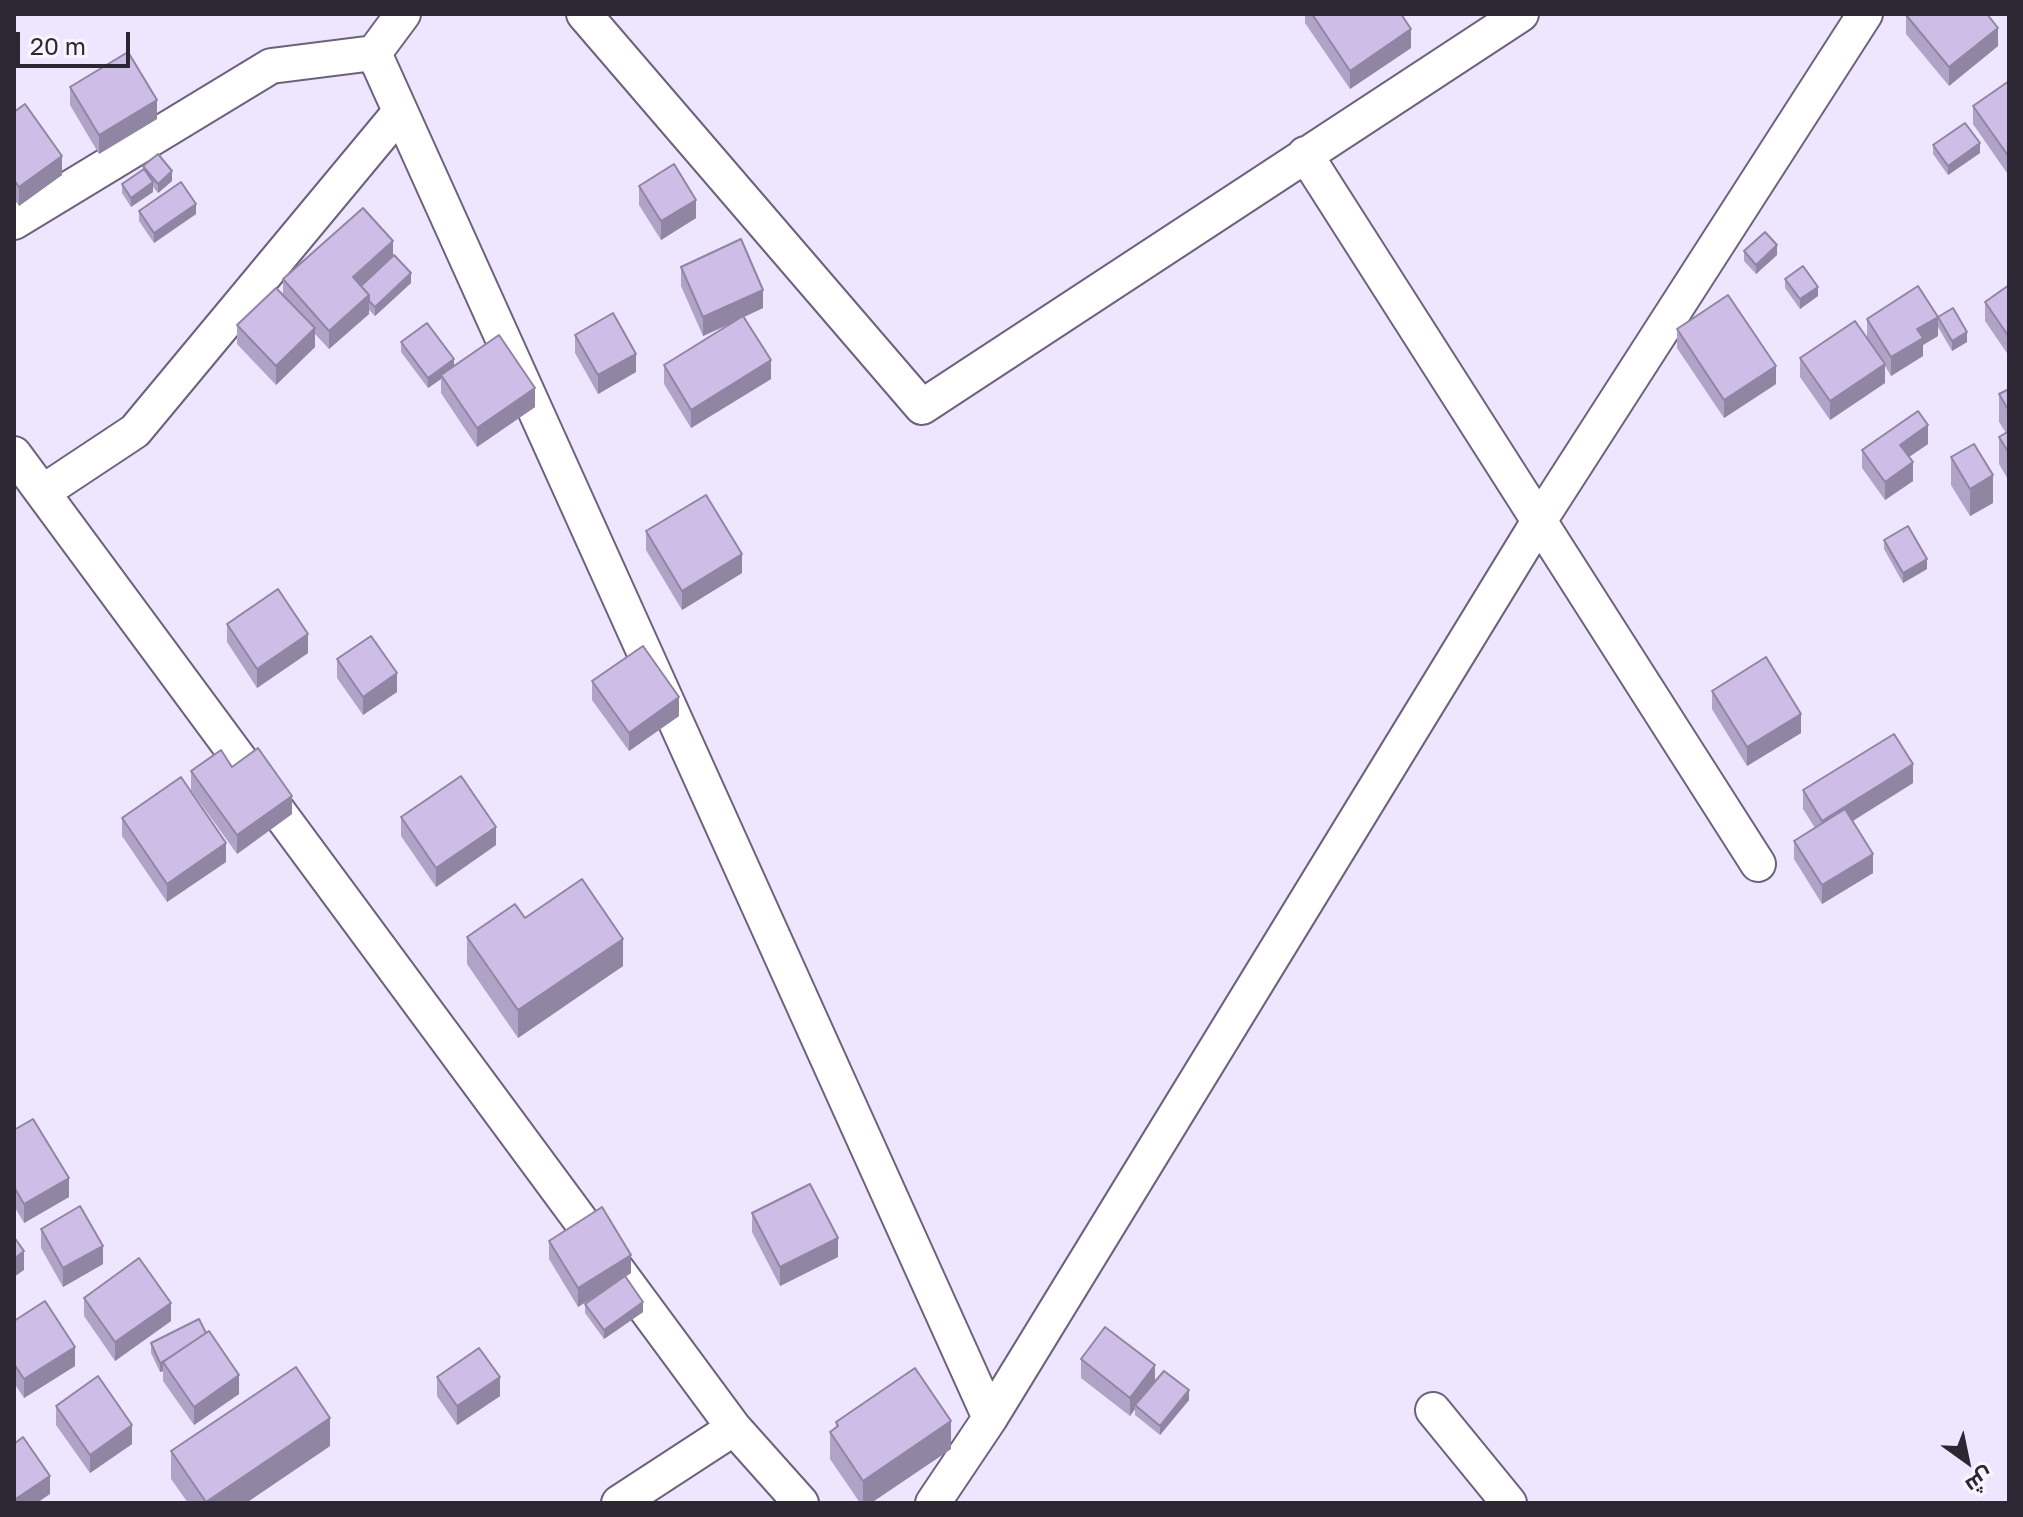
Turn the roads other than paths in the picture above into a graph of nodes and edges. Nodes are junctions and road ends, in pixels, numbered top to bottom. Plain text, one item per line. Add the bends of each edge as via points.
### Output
1 (403, 14) edge
2 (584, 14) edge
3 (1521, 14) edge
4 (1865, 14) edge
5 (374, 53) junction
6 (400, 112) junction
7 (1305, 154) junction
8 (14, 222) edge
9 (15, 458) edge
10 (43, 492) junction
11 (1539, 521) junction
12 (1758, 864) dead end
13 (1433, 1410) dead end
14 (990, 1418) junction
15 (734, 1428) junction
16 (619, 1503) edge
17 (801, 1503) edge
18 (933, 1503) edge
19 (1509, 1503) edge

1 - 5 street
2 - 7 street via 922,407
3 - 7 street
4 - 11 street
5 - 6 street
5 - 8 street via 271,66
6 - 10 street via 135,431
6 - 14 street
7 - 11 street
9 - 10 street
10 - 15 street
11 - 12 street
11 - 14 street
13 - 19 street
14 - 18 street
15 - 16 street
15 - 17 street

